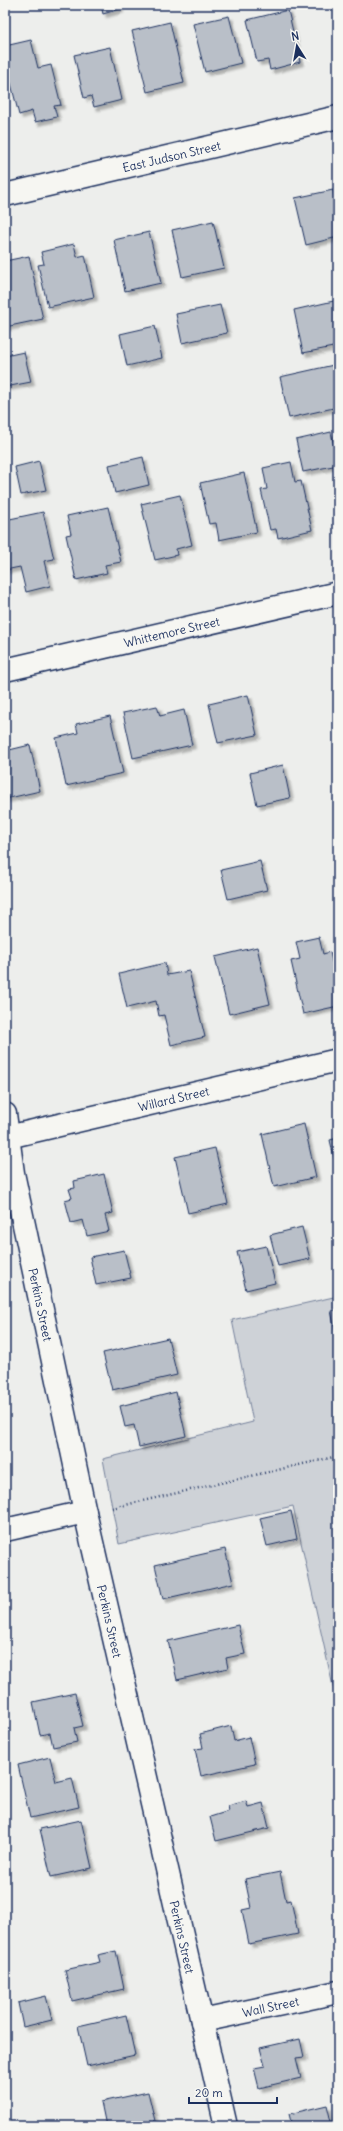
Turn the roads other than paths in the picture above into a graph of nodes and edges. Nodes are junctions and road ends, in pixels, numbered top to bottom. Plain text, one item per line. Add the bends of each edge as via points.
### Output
1 (338, 117) edge
2 (5, 195) edge
3 (338, 593) edge
4 (5, 670) edge
5 (338, 1060) edge
6 (5, 1114) edge
7 (8, 1137) junction
8 (86, 1512) junction
9 (5, 1530) edge
10 (338, 1992) edge
11 (202, 2021) junction
12 (226, 2126) edge

1 - 2 street, East Judson Street
3 - 4 street, Whittemore Street
5 - 7 street, Willard Street
6 - 7 street, Perkins Street
7 - 8 street, Perkins Street via 13,1173
8 - 9 street
8 - 11 street, Perkins Street
10 - 11 street, Wall Street
11 - 12 street, Perkins Street

